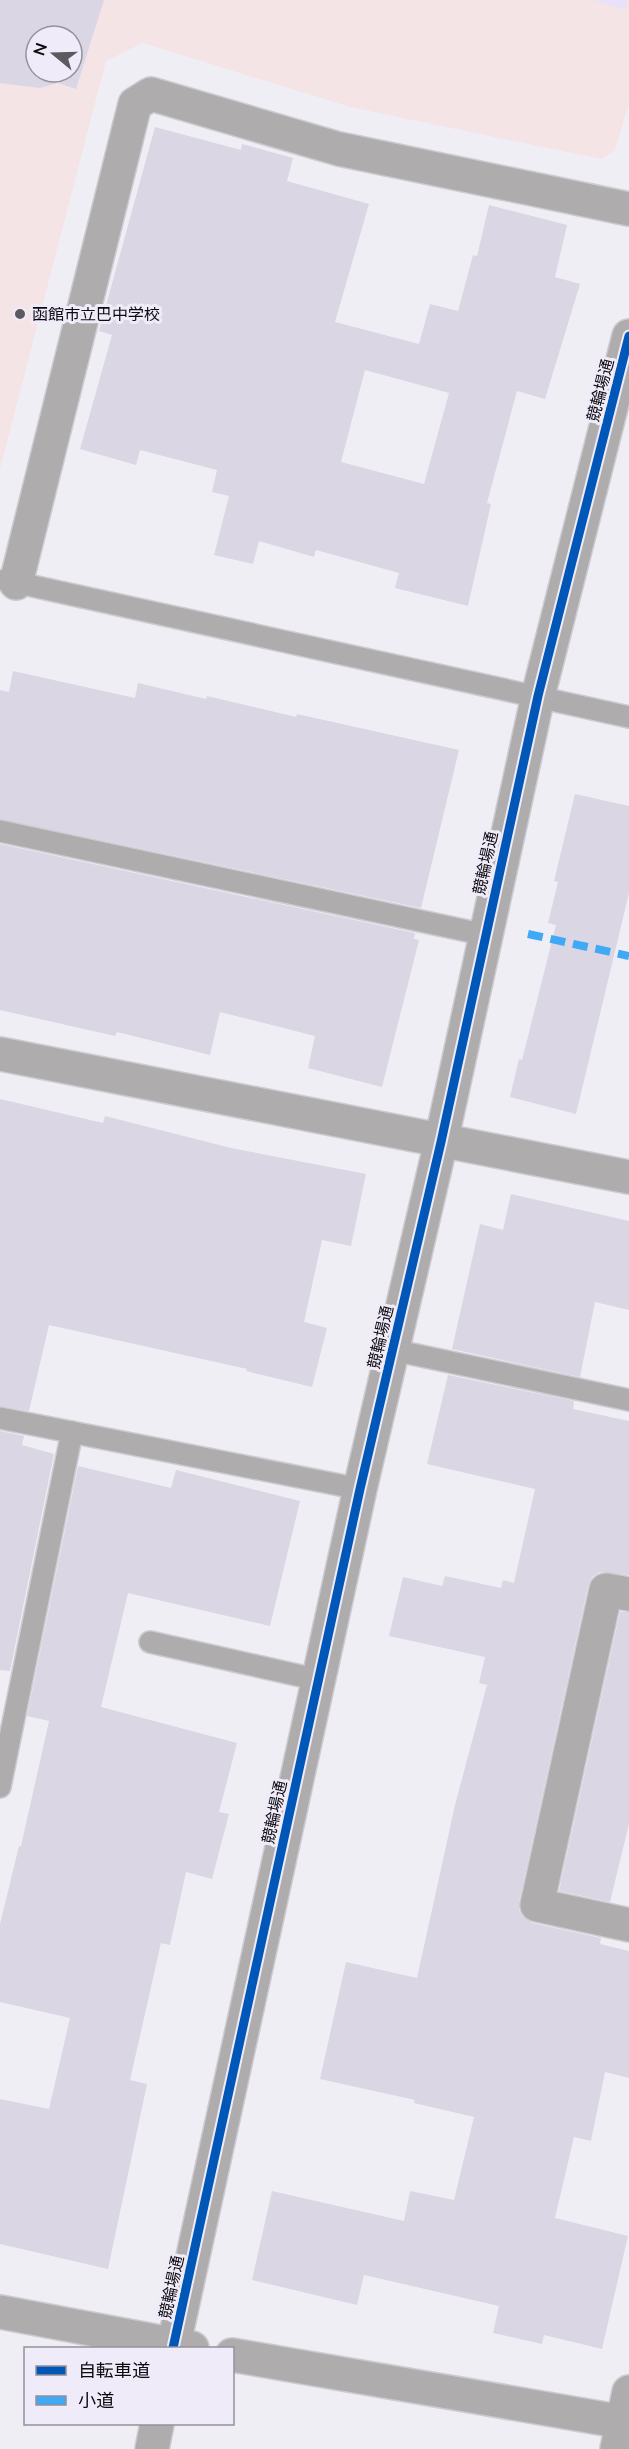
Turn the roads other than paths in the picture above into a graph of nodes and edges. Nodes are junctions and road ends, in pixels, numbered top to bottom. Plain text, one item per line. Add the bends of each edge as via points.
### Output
1 (629, 209) edge
2 (629, 336) edge
3 (8, 581) edge
4 (538, 696) junction
5 (629, 717) edge
6 (0, 831) edge
7 (486, 934) junction
8 (0, 1054) edge
9 (441, 1142) junction
10 (629, 1177) edge
11 (393, 1350) junction
12 (629, 1400) edge
13 (0, 1418) edge
14 (72, 1432) junction
15 (360, 1489) junction
16 (629, 1594) edge
17 (150, 1642) dead end
18 (319, 1680) junction
19 (0, 1786) edge
20 (629, 1925) edge
21 (0, 2312) edge
22 (174, 2347) edge
23 (179, 2347) edge
24 (234, 2355) edge
25 (625, 2421) edge
26 (157, 2425) edge
27 (152, 2449) edge

1 - 3 street via 339,149 151,94 135,104
2 - 4 street, 競輪場通
3 - 4 lane
4 - 5 lane
4 - 7 street, 競輪場通
6 - 7 lane
7 - 9 street, 競輪場通
8 - 9 street
9 - 10 street
9 - 11 street, 競輪場通
11 - 12 lane
11 - 15 street, 競輪場通
13 - 14 lane
14 - 15 lane
14 - 19 lane
15 - 18 street, 競輪場通
16 - 20 street via 606,1590 537,1905
17 - 18 lane
18 - 23 street, 競輪場通
21 - 22 street
24 - 25 street
26 - 27 street

